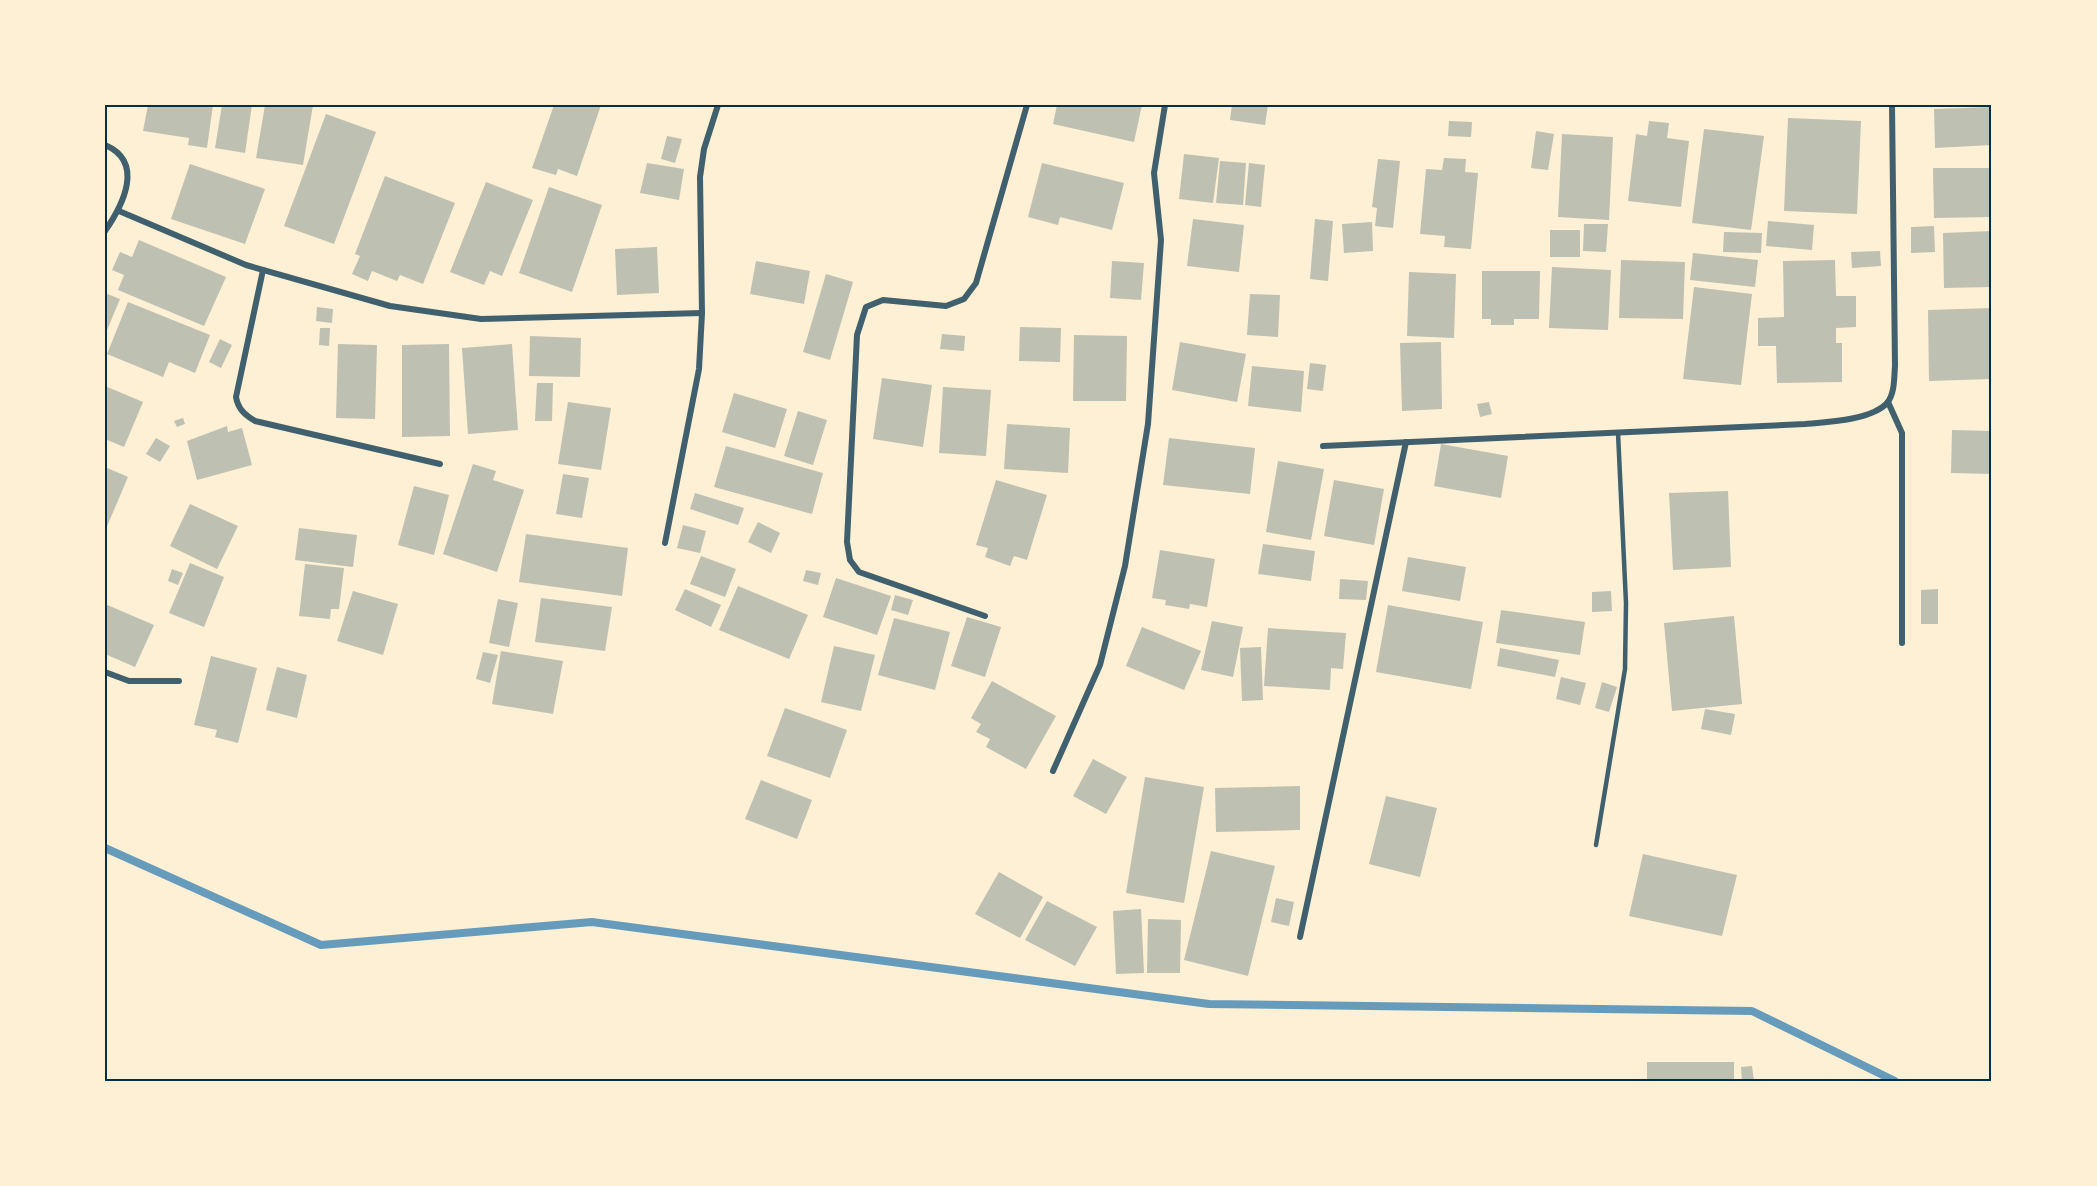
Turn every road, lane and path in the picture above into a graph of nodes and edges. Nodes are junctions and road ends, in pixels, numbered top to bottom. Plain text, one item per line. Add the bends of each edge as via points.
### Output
1 (718, 105) edge
2 (1027, 105) edge
3 (1165, 105) edge
4 (1892, 105) edge
5 (105, 145) edge
6 (119, 211) junction
7 (105, 231) edge
8 (263, 270) junction
9 (702, 313) junction
10 (1888, 402) junction
11 (1618, 433) junction
12 (1406, 442) junction
13 (1323, 446) dead end
14 (440, 464) dead end
15 (665, 543) dead end
16 (985, 616) dead end
17 (1902, 643) dead end
18 (105, 672) edge
19 (178, 681) dead end
20 (1053, 771) dead end
21 (1596, 845) dead end
22 (1300, 937) dead end

1 - 9 street via 700,177
2 - 16 street via 976,283 964,298 946,306 883,300 874,303 866,307 857,335 847,532 850,560 859,572
3 - 20 street via 1154,173 1161,240 1148,424 1125,566 1100,665
4 - 10 street via 1896,316 1893,386
5 - 6 street via 127,162 129,175
6 - 7 street
6 - 8 street
8 - 9 street via 390,306 481,319
8 - 14 street via 236,397 246,416
9 - 15 street via 699,369
10 - 11 street via 1876,411 1842,420
10 - 17 street via 1902,433
11 - 12 street
11 - 21 lane via 1625,669
12 - 13 street
12 - 22 street
18 - 19 street via 129,681

